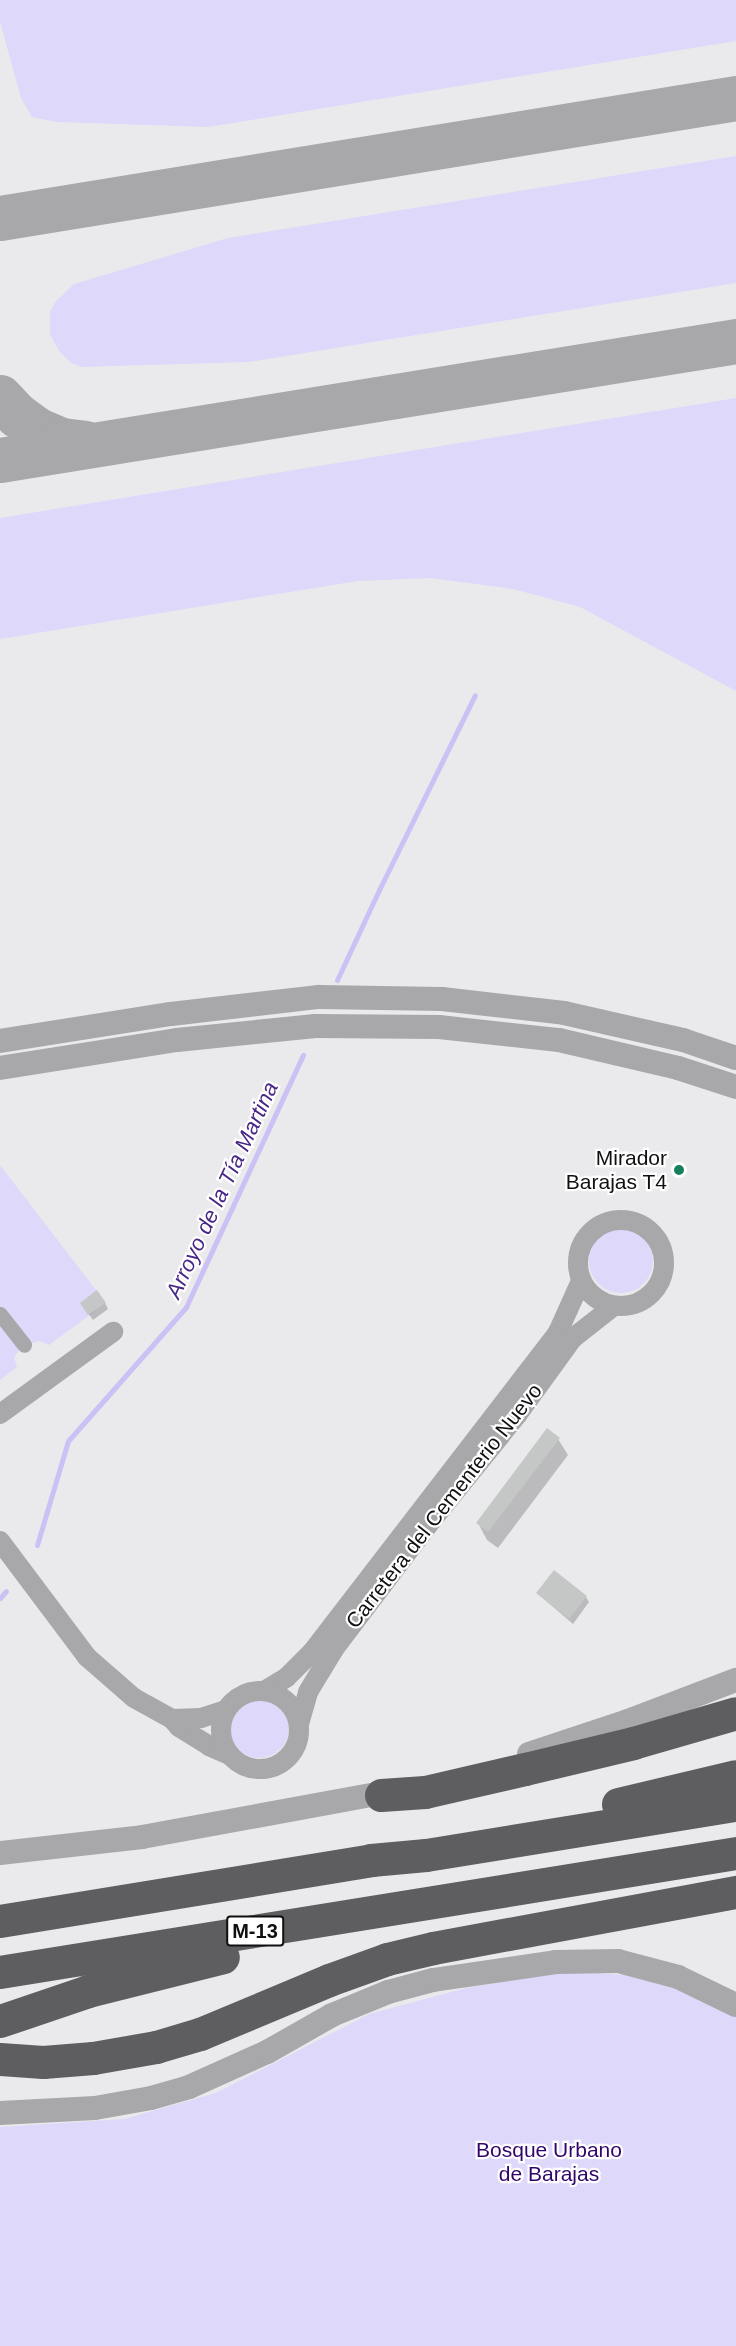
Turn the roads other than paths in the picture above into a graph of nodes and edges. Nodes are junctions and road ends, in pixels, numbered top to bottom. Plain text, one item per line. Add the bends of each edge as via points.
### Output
1 (0, 1041) edge
2 (736, 1058) edge
3 (0, 1068) edge
4 (736, 1087) edge
5 (581, 1281) junction
6 (614, 1306) junction
7 (0, 1314) edge
8 (113, 1332) dead end
9 (24, 1345) dead end
10 (0, 1414) edge
11 (2, 1548) edge
12 (736, 1680) edge
13 (264, 1691) junction
14 (226, 1710) junction
15 (736, 1713) edge
16 (172, 1719) junction
17 (299, 1724) junction
18 (230, 1755) junction
19 (736, 1776) edge
20 (381, 1795) junction
21 (736, 1805) edge
22 (736, 1852) edge
23 (0, 1853) edge
24 (371, 1860) junction
25 (510, 1890) junction
26 (736, 1892) edge
27 (0, 1920) edge
28 (0, 1972) edge
29 (736, 2005) edge
30 (0, 2021) edge
31 (0, 2059) edge
32 (0, 2113) edge

1 - 2 street via 171,1014 319,998 442,999 564,1012 683,1040
3 - 4 street via 177,1040 315,1026 439,1027 559,1040 678,1068
5 - 6 street via 589,1292
5 - 6 street via 579,1252 594,1229 621,1220 648,1229 663,1252 661,1280 642,1301
5 - 13 street, Carretera del Cementerio Nuevo via 558,1332 316,1647 286,1678
6 - 17 street, Carretera del Cementerio Nuevo via 573,1338 334,1648 308,1692
7 - 9 street
8 - 10 street
11 - 16 street via 87,1657 134,1698
12 - 20 street via 512,1760
13 - 14 street via 242,1695
13 - 17 street via 287,1702
14 - 16 street via 201,1718
14 - 18 street via 221,1732
15 - 20 highway via 525,1769 425,1792
16 - 18 street via 209,1746
17 - 18 street via 294,1750 275,1766 251,1768
19 - 24 highway via 425,1843
20 - 23 street via 142,1837
21 - 24 highway, M-13 via 426,1855
22 - 25 highway, M-13
24 - 27 highway, M-13
25 - 28 highway, M-13
25 - 30 highway via 456,1912 183,1965
26 - 31 highway via 387,1959 200,2034 156,2047 43,2062
29 - 32 street via 678,1977 618,1961 556,1962 433,1980 388,1992 332,2015 267,2052 189,2087 95,2108

